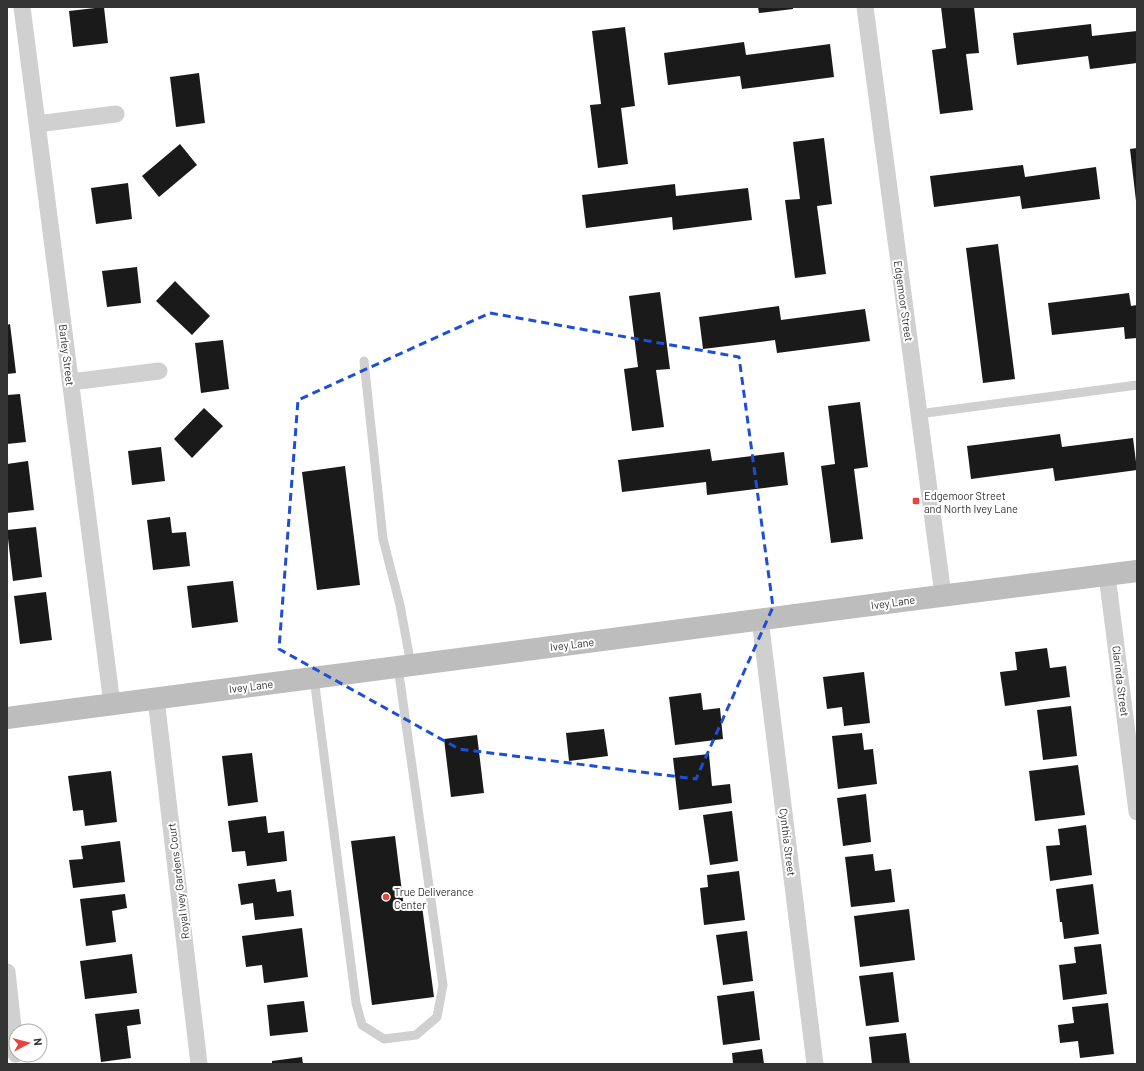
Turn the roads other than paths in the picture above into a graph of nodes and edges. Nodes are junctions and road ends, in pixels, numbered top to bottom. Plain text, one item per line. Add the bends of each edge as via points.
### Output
1 (22, 7) edge
2 (865, 7) edge
3 (116, 114) dead end
4 (37, 124) junction
5 (364, 362) dead end
6 (159, 370) dead end
7 (71, 382) junction
8 (1137, 385) edge
9 (919, 414) junction
10 (1137, 571) edge
11 (1107, 574) junction
12 (943, 595) junction
13 (760, 619) junction
14 (404, 666) junction
15 (314, 678) junction
16 (156, 698) junction
17 (112, 704) junction
18 (7, 718) edge
19 (1137, 812) edge
20 (7, 972) edge
21 (13, 1023) edge
22 (199, 1064) edge
23 (815, 1064) edge

1 - 4 street, Barley Street
2 - 9 street, Edgemoor Street
3 - 4 street
4 - 7 street, Barley Street
5 - 14 lane via 383,539 400,605
6 - 7 street
7 - 17 street, Barley Street
8 - 9 lane
9 - 12 street, Edgemoor Street
10 - 11 street, Ivey Lane
11 - 12 street, Ivey Lane
11 - 19 street, Clarinda Street
12 - 13 street, Ivey Lane
13 - 14 street, Ivey Lane
13 - 23 street, Cynthia Street
14 - 15 street, Ivey Lane
14 - 15 lane via 443,985 437,1017 416,1035 384,1039 362,1024 356,1003
15 - 16 street, Ivey Lane
16 - 17 street, Ivey Lane
16 - 22 street, Royal Ivey Gardens Court
17 - 18 street, Ivey Lane
20 - 21 street

